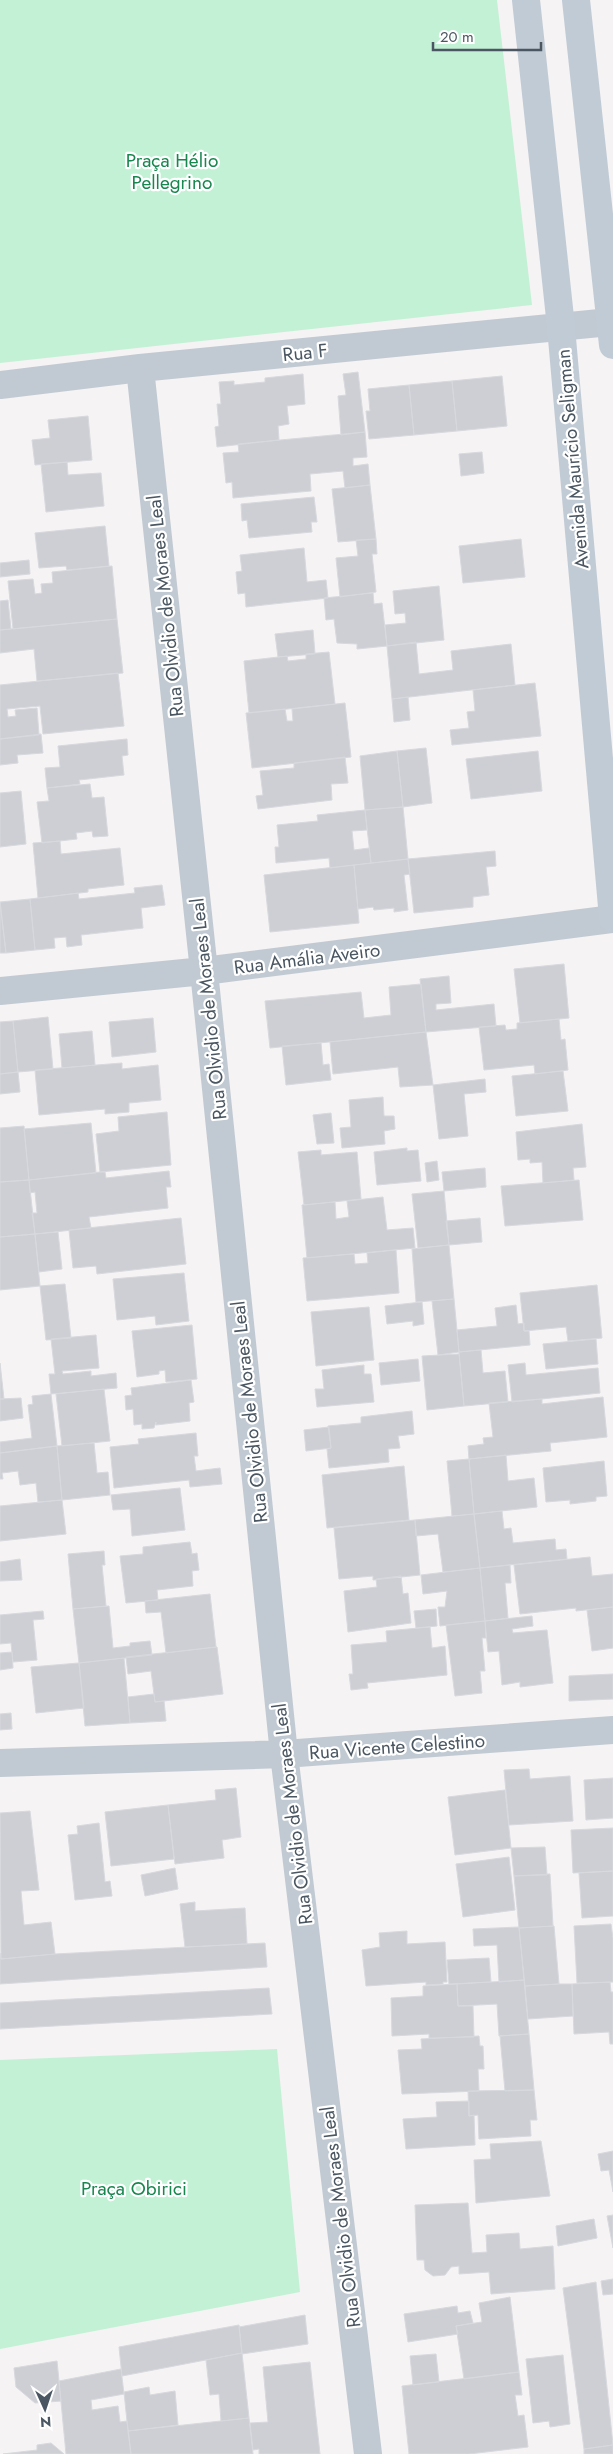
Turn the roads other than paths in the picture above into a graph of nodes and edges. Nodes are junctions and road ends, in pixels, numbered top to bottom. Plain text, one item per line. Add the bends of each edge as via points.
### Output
1 (526, 0) edge
2 (576, 0) edge
3 (561, 327) junction
4 (612, 334) edge
5 (140, 368) junction
6 (0, 385) edge
7 (613, 918) edge
8 (204, 971) junction
9 (0, 991) edge
10 (613, 1730) edge
11 (284, 1754) junction
12 (0, 1763) edge
13 (368, 2454) edge

1 - 3 main road, Avenida Maurício Seligman
2 - 4 main road
3 - 4 street, Rua F
3 - 5 street, Rua F
3 - 7 main road, Avenida Maurício Seligman
5 - 6 street, Rua F
5 - 8 street, Rua Olvidio de Moraes Leal
7 - 8 street, Rua Amália Aveiro
8 - 9 street, Rua Amália Aveiro
8 - 11 street, Rua Olvidio de Moraes Leal
10 - 11 street, Rua Vicente Celestino
11 - 12 street, Rua Vicente Celestino
11 - 13 street, Rua Olvidio de Moraes Leal

